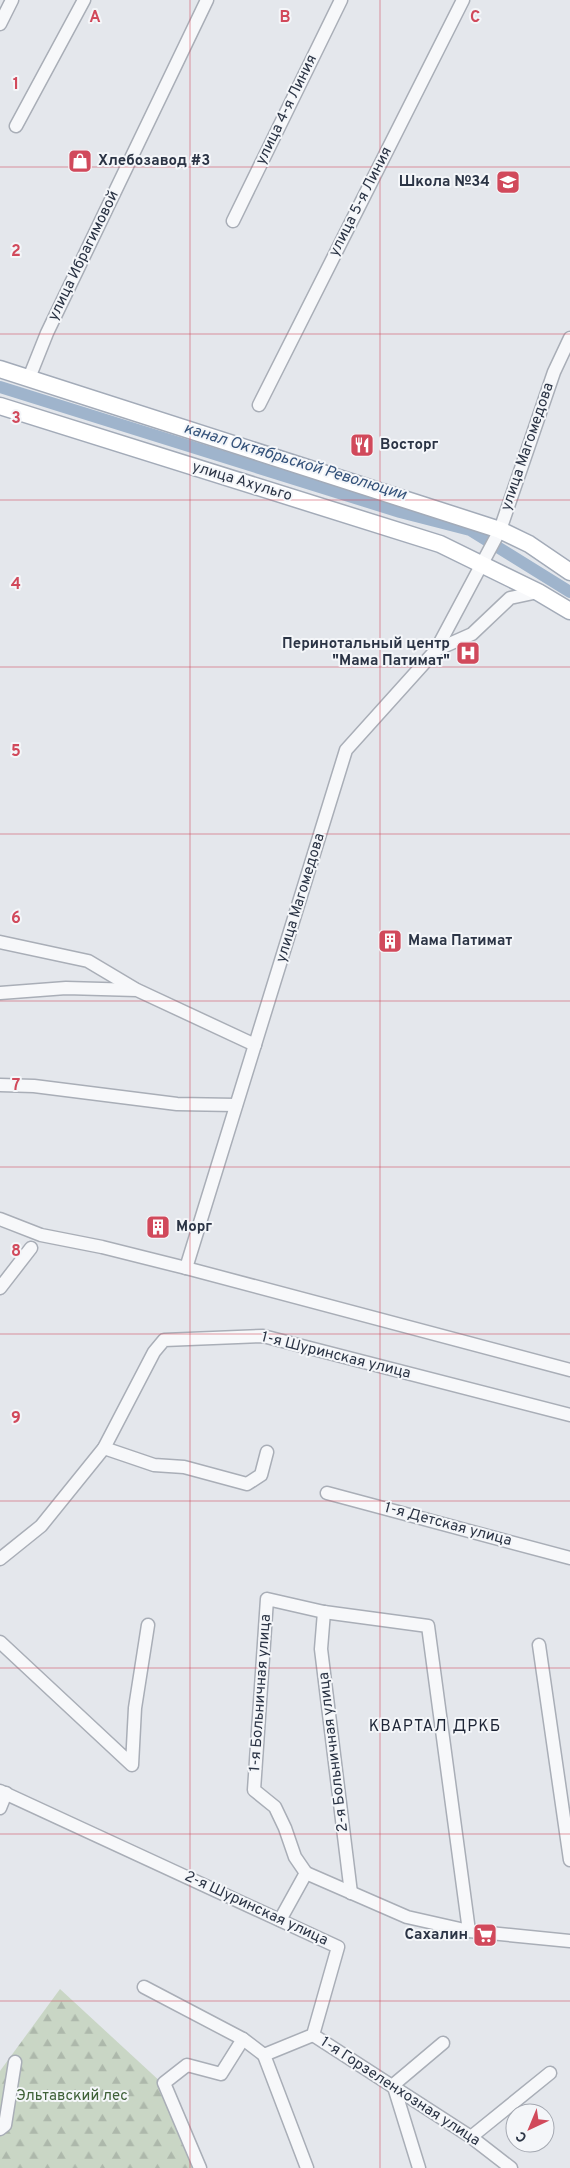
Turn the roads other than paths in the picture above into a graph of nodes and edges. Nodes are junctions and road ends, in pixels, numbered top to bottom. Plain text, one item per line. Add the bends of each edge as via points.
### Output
1 (12, 0) edge
2 (84, 0) edge
3 (207, 0) edge
4 (342, 0) edge
5 (463, 0) edge
6 (0, 24) edge
7 (16, 126) dead end
8 (233, 221) dead end
9 (570, 338) edge
10 (0, 369) edge
11 (30, 378) junction
12 (259, 405) dead end
13 (0, 406) edge
14 (500, 530) junction
15 (483, 559) junction
16 (570, 572) edge
17 (538, 592) junction
18 (570, 611) edge
19 (436, 650) junction
20 (0, 942) edge
21 (137, 990) junction
22 (0, 994) edge
23 (256, 1045) junction
24 (0, 1085) edge
25 (236, 1105) junction
26 (0, 1219) edge
27 (31, 1248) dead end
28 (186, 1268) junction
29 (0, 1288) edge
30 (570, 1370) edge
31 (570, 1415) edge
32 (104, 1448) junction
33 (267, 1452) dead end
34 (327, 1493) dead end
35 (570, 1558) edge
36 (0, 1559) edge
37 (324, 1612) junction
38 (148, 1625) dead end
39 (0, 1642) edge
40 (539, 1645) dead end
41 (3, 1792) edge
42 (0, 1808) edge
43 (570, 1860) edge
44 (306, 1873) junction
45 (351, 1893) junction
46 (280, 1920) junction
47 (469, 1931) junction
48 (570, 1941) edge
49 (144, 1987) dead end
50 (313, 2035) junction
51 (243, 2039) junction
52 (443, 2043) dead end
53 (264, 2055) junction
54 (15, 2062) dead end
55 (550, 2073) dead end
56 (393, 2086) junction
57 (0, 2129) edge
58 (471, 2137) junction
59 (200, 2168) edge
60 (307, 2168) edge
61 (419, 2168) edge
62 (511, 2168) edge

1 - 6 street
2 - 7 street
3 - 11 street, улица Ибрагимовой via 51,325
4 - 8 street, улица 4-я Линия
5 - 12 street, улица 5-я Линия
9 - 14 street, улица Магомедова via 554,372
10 - 11 main road
11 - 14 main road
13 - 15 main road, улица Ахульго
14 - 15 street, улица Магомедова
14 - 16 main road via 529,544
15 - 17 main road, улица Ахульго
15 - 19 street, улица Магомедова
17 - 18 main road
17 - 19 street via 510,598 472,634
19 - 23 street, улица Магомедова via 346,750
20 - 21 street via 88,961
21 - 22 street via 66,988
21 - 23 street
23 - 25 street, улица Магомедова
24 - 25 street via 34,1086 177,1104
25 - 28 street, улица Магомедова
26 - 28 street via 41,1236
27 - 29 street
28 - 30 street
31 - 32 street, 1-я Шуринская улица via 263,1336 176,1338 164,1340 154,1352
32 - 33 street via 154,1465 184,1467 247,1484 261,1475
32 - 36 street, 1-я Шуринская улица via 41,1526
34 - 35 street, 1-я Детская улица
37 - 44 street, 1-я Больничная улица via 267,1600 254,1790 275,1807 295,1857
37 - 45 street, 2-я Больничная улица via 321,1649
37 - 47 street, 1-я Больничная улица via 428,1626
38 - 39 street via 135,1708 132,1765
40 - 43 street
41 - 42 street
41 - 46 street, 2-я Шуринская улица
44 - 45 street
44 - 46 street
45 - 47 street via 407,1917
46 - 50 street, 2-я Шуринская улица via 338,1947
47 - 48 street
49 - 51 street
50 - 53 street
50 - 56 street, 1-я Горзеленхозная улица
51 - 53 street
51 - 59 street via 221,2074 187,2065 164,2083
52 - 56 street
53 - 60 street
54 - 57 street via 5,2125
55 - 58 street
56 - 58 street, 1-я Горзеленхозная улица
56 - 61 street
58 - 62 street, 1-я Горзеленхозная улица

